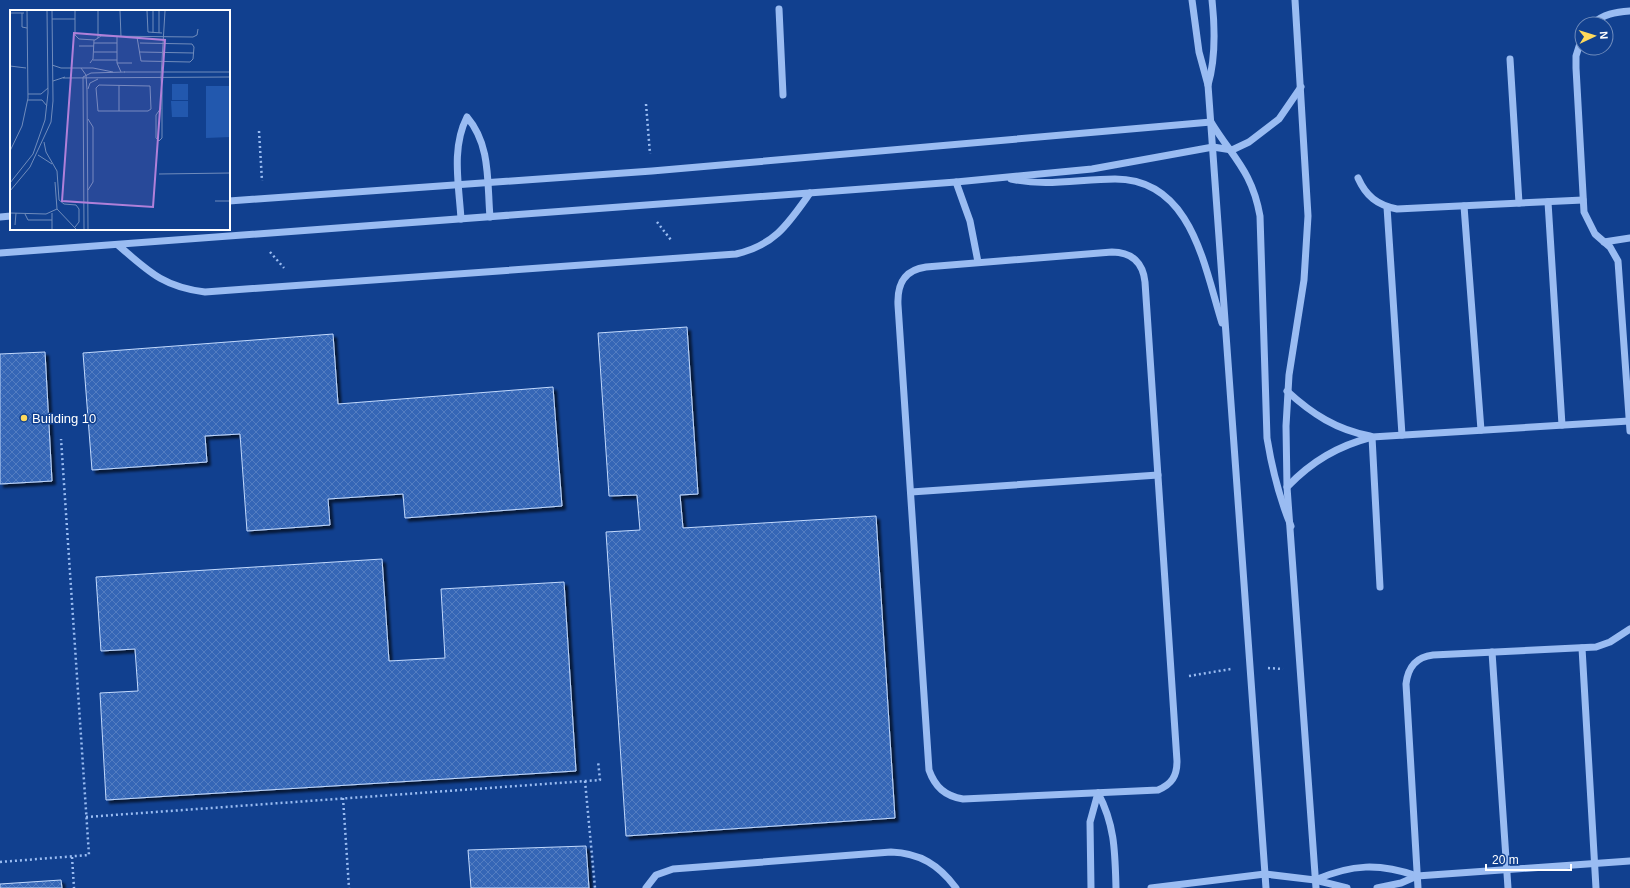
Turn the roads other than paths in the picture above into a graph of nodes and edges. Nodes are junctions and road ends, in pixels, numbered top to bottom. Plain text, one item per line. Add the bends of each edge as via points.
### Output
1 (1192, 0) edge
2 (1212, 0) edge
3 (1295, 0) edge
4 (779, 9) dead end
5 (1630, 11) edge
6 (1604, 16) edge
7 (1576, 56) edge
8 (1510, 59) dead end
9 (1208, 85) junction
10 (1301, 87) junction
11 (783, 95) dead end
12 (1211, 122) junction
13 (1212, 147) junction
14 (1232, 150) junction
15 (1004, 178) junction
16 (1358, 178) dead end
17 (488, 182) junction
18 (956, 182) junction
19 (459, 184) junction
20 (810, 193) junction
21 (1582, 200) junction
22 (230, 201) edge
23 (1548, 202) junction
24 (1519, 203) junction
25 (1464, 206) junction
26 (1387, 207) junction
27 (10, 216) edge
28 (0, 217) edge
29 (490, 217) junction
30 (461, 219) junction
31 (1630, 238) edge
32 (1604, 242) junction
33 (118, 245) junction
34 (0, 253) edge
35 (978, 262) junction
36 (1226, 334) junction
37 (1288, 391) junction
38 (1629, 421) edge
39 (1562, 425) junction
40 (1481, 430) junction
41 (1630, 431) edge
42 (1402, 435) junction
43 (1372, 437) junction
44 (1158, 475) junction
45 (1287, 487) junction
46 (911, 492) junction
47 (1291, 526) junction
48 (1380, 587) dead end
49 (1630, 629) edge
50 (1582, 648) junction
51 (1492, 652) junction
52 (1098, 793) junction
53 (1630, 861) edge
54 (1594, 864) junction
55 (1506, 870) junction
56 (1265, 874) junction
57 (1417, 876) junction
58 (1316, 880) junction
59 (646, 888) edge
60 (956, 888) edge
61 (1091, 888) edge
62 (1116, 888) edge
63 (1151, 888) edge
64 (1266, 888) edge
65 (1316, 888) edge
66 (1347, 888) edge
67 (1377, 888) edge
68 (1418, 888) edge
69 (1508, 888) edge
70 (1596, 888) edge

1 - 9 lane via 1199,52
2 - 9 lane via 1214,51
3 - 10 lane
4 - 11 lane
5 - 6 lane
7 - 21 lane
8 - 24 lane
9 - 12 lane
10 - 14 lane via 1279,119 1249,142
10 - 37 lane via 1308,183 1307,248
12 - 13 lane
12 - 14 lane
12 - 17 lane via 652,171
13 - 14 lane
13 - 15 lane via 1092,169
13 - 36 lane
14 - 47 lane via 1250,181 1260,216 1267,438 1277,491
15 - 18 lane
15 - 36 lane via 1055,183 1116,179 1133,181 1165,196 1181,212 1195,237
16 - 26 lane via 1369,196
17 - 19 lane
17 - 19 lane via 484,146 467,117 457,149
17 - 29 lane
18 - 20 lane
18 - 35 lane via 970,221
19 - 22 lane
19 - 30 lane
20 - 29 lane
20 - 33 lane via 787,226 776,236 757,248 736,254 205,292 171,285 155,277
21 - 23 lane
21 - 32 lane via 1588,223
23 - 24 lane
23 - 39 lane
24 - 25 lane
25 - 26 lane via 1397,209
25 - 40 lane
26 - 42 lane
27 - 28 lane
29 - 30 lane
30 - 33 lane
31 - 32 lane
32 - 38 lane via 1615,254 1620,269
33 - 34 lane
35 - 44 lane via 1112,252 1129,254 1136,260 1145,282
35 - 46 lane via 917,268 909,272 899,287 898,305
36 - 56 lane
37 - 43 lane via 1312,413 1326,421 1356,434
37 - 45 lane
38 - 39 lane
38 - 41 lane
39 - 40 lane
40 - 42 lane
42 - 43 lane
43 - 45 lane via 1334,450 1312,464
43 - 48 lane
44 - 46 lane
44 - 52 lane via 1177,769 1171,782 1158,790
45 - 47 lane
46 - 52 lane via 929,770 932,779 945,793 963,800
47 - 58 lane
49 - 50 lane via 1610,642
50 - 51 lane
50 - 54 lane
51 - 55 lane
51 - 57 lane via 1424,656 1411,666 1407,674
52 - 61 lane via 1090,822
52 - 62 lane via 1111,822 1114,837
53 - 54 lane
54 - 55 lane
54 - 70 lane
55 - 57 lane
55 - 69 lane
56 - 58 lane
56 - 63 lane
56 - 64 lane
57 - 58 lane via 1383,867 1366,866 1348,868
57 - 67 lane via 1401,883
57 - 68 lane
58 - 65 lane
58 - 66 lane
59 - 60 lane via 656,875 673,869 904,852 929,860

